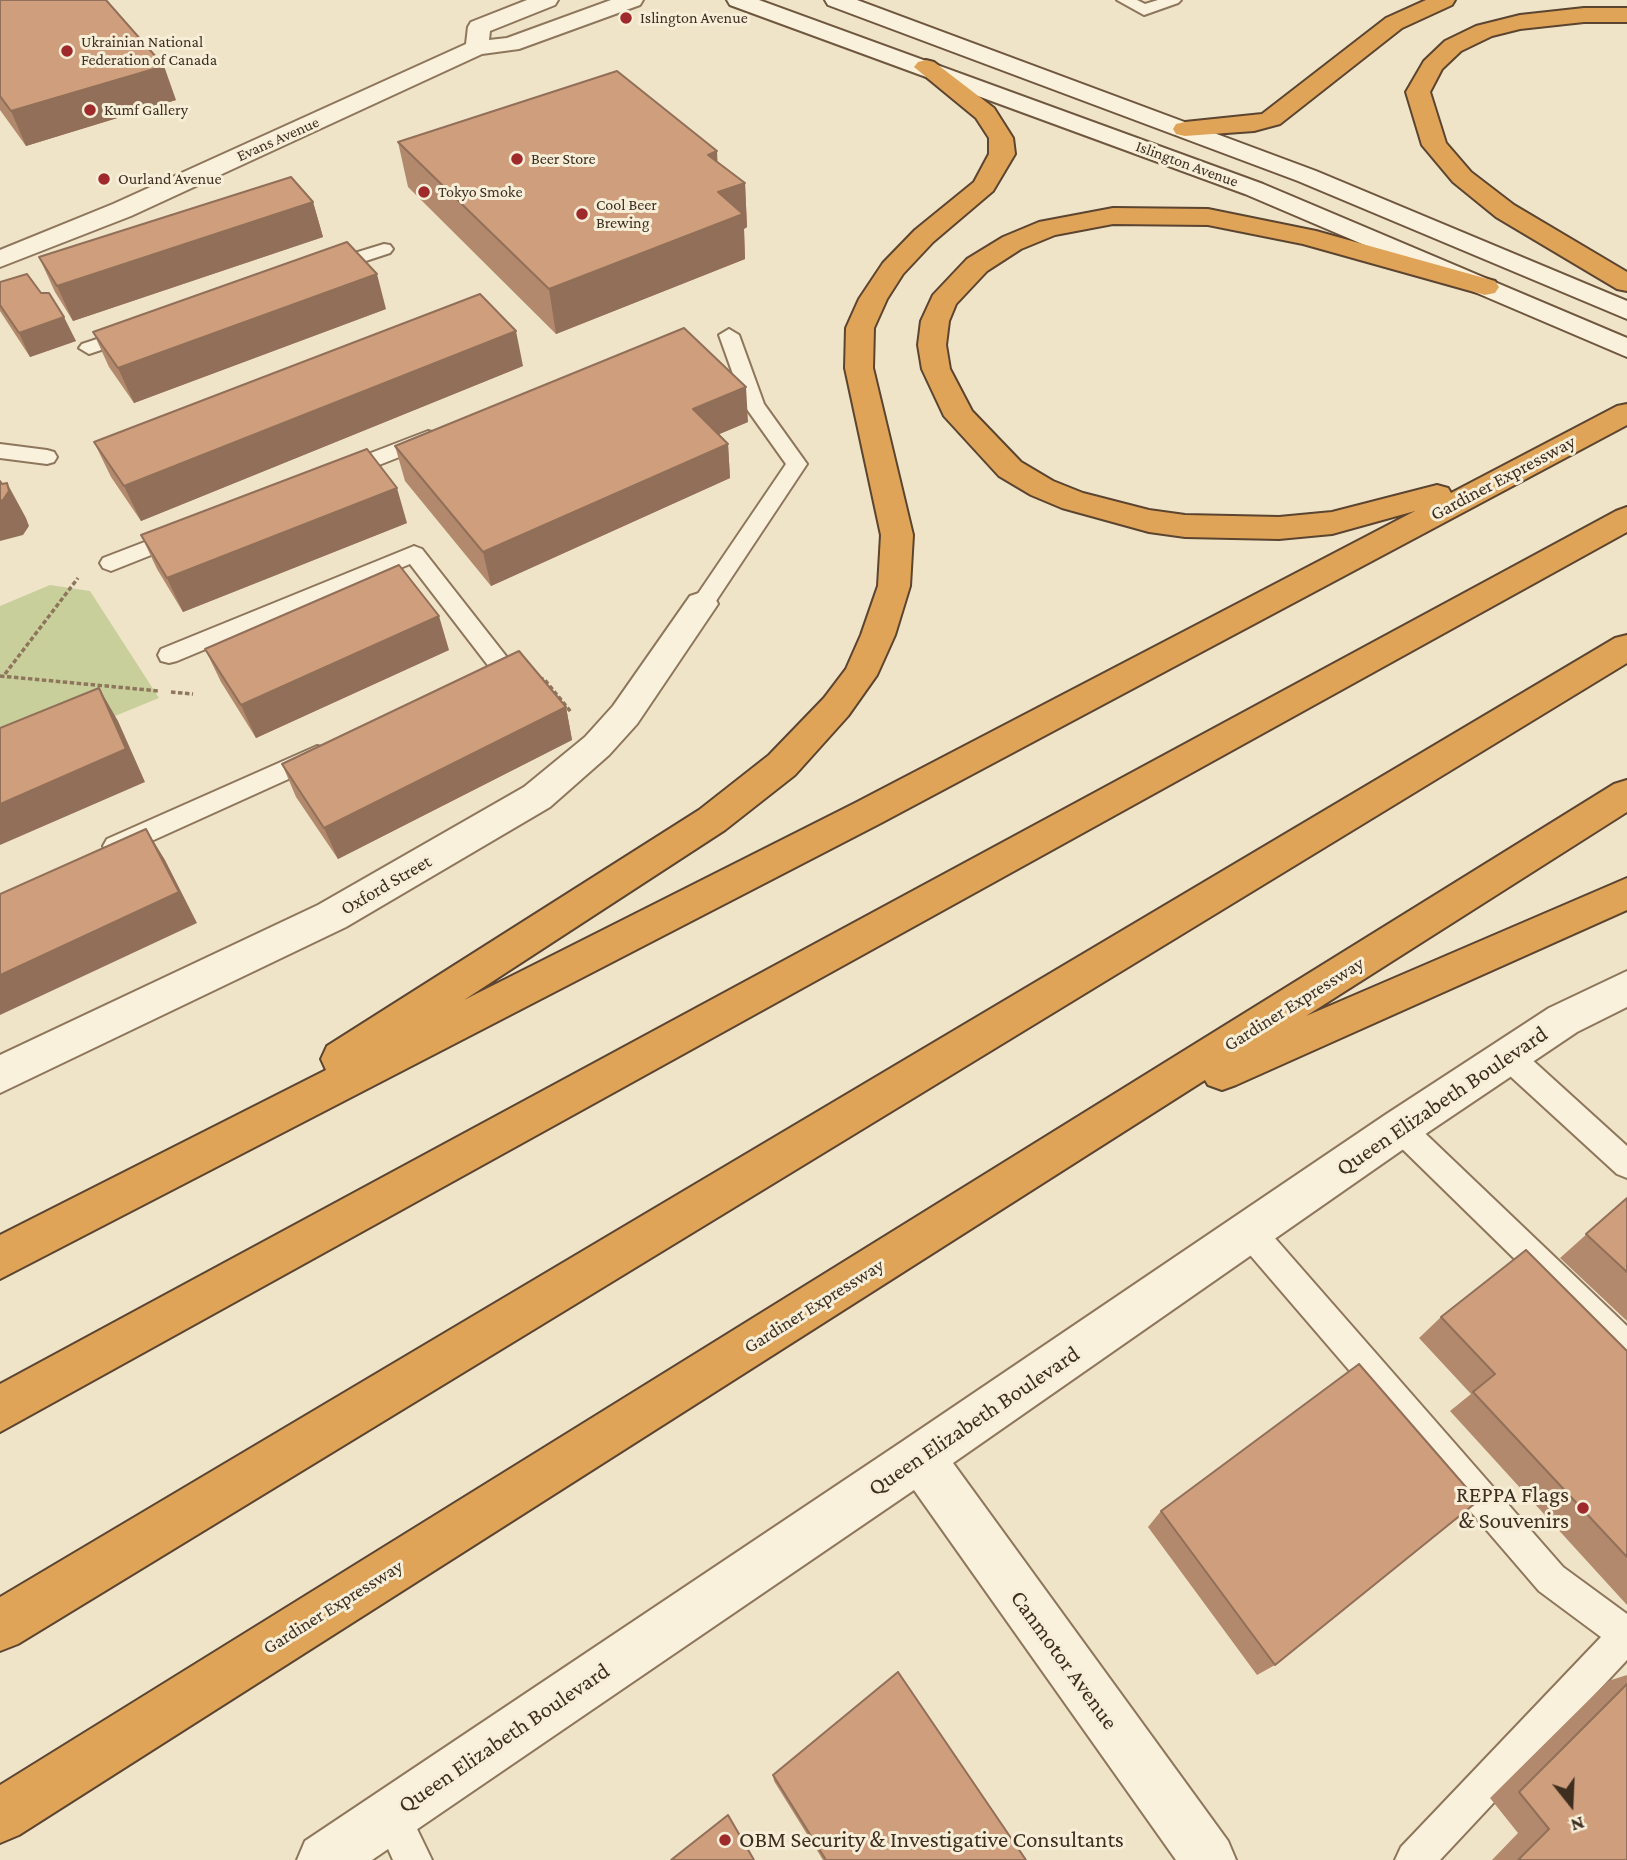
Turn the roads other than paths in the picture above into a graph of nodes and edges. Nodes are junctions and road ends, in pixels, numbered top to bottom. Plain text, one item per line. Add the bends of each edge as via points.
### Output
1 (547, 0) edge
2 (632, 0) edge
3 (738, 0) edge
4 (836, 0) edge
5 (1125, 0) edge
6 (1173, 0) edge
7 (1444, 0) edge
8 (1627, 15) edge
9 (477, 48) junction
10 (926, 67) junction
11 (1185, 129) junction
12 (384, 248) dead end
13 (0, 259) edge
14 (307, 275) edge
15 (1627, 283) edge
16 (1485, 287) junction
17 (1627, 311) edge
18 (153, 327) edge
19 (729, 335) dead end
20 (1620, 345) edge
21 (89, 348) dead end
22 (1627, 414) edge
23 (449, 430) edge
24 (0, 451) edge
25 (47, 457) dead end
26 (1516, 471) junction
27 (319, 481) edge
28 (1627, 518) edge
29 (202, 527) edge
30 (111, 563) road end
31 (702, 604) joint
32 (1627, 647) edge
33 (169, 655) dead end
34 (467, 688) edge
35 (339, 745) edge
36 (1627, 794) edge
37 (100, 853) edge
38 (1627, 893) edge
39 (1622, 997) edge
40 (1508, 1056) junction
41 (0, 1075) edge
42 (1101, 1125) junction
43 (1401, 1128) junction
44 (1627, 1165) edge
45 (151, 1181) junction
46 (1249, 1231) junction
47 (0, 1258) edge
48 (1627, 1347) edge
49 (0, 1409) edge
50 (920, 1458) junction
51 (0, 1626) edge
52 (1627, 1635) edge
53 (391, 1815) junction
54 (0, 1816) edge
55 (324, 1860) edge
56 (413, 1860) edge
57 (1209, 1860) edge
58 (1414, 1860) edge

1 - 9 street via 479,27
2 - 9 street, Evans Avenue via 511,44
3 - 10 street, Islington Avenue
4 - 11 street, Islington Avenue
5 - 6 lane via 1144,10
7 - 11 highway via 1394,23 1271,119
8 - 15 highway via 1520,22 1484,31 1453,46 1432,66 1418,92 1434,145 1462,177 1505,211
9 - 13 street, Evans Avenue via 121,210
10 - 16 street, Islington Avenue via 1254,189
10 - 45 highway via 985,113 1001,138 1002,154 984,186 893,269 860,328 859,368 897,535 894,586 860,674 782,765 712,820
11 - 17 street, Islington Avenue
12 - 14 lane
16 - 20 street, Islington Avenue
16 - 26 highway via 1307,237 1208,217 1113,216 1048,228 977,265 943,301 932,345 936,369 959,416 1010,469 1073,501 1149,522 1279,528 1332,523
18 - 21 lane
19 - 31 lane via 754,405 797,464
22 - 26 highway, Gardiner Expressway
23 - 27 lane
24 - 25 lane
26 - 45 highway, Gardiner Expressway via 868,813
28 - 49 highway
29 - 30 lane
31 - 41 street, Oxford Street via 633,705 597,746 537,797 332,916
32 - 51 highway
33 - 34 lane via 414,554 505,671
35 - 37 lane
36 - 42 highway, Gardiner Expressway
38 - 42 highway
39 - 40 street, Queen Elizabeth Boulevard via 1563,1020
40 - 43 street, Queen Elizabeth Boulevard
40 - 44 lane
42 - 54 highway, Gardiner Expressway
43 - 46 street, Queen Elizabeth Boulevard
43 - 48 lane
45 - 47 highway, Gardiner Expressway
46 - 50 street, Queen Elizabeth Boulevard
46 - 52 lane via 1551,1578
50 - 53 street, Queen Elizabeth Boulevard
50 - 57 street, Canmotor Avenue
52 - 58 lane
53 - 55 street, Queen Elizabeth Boulevard
53 - 56 lane

